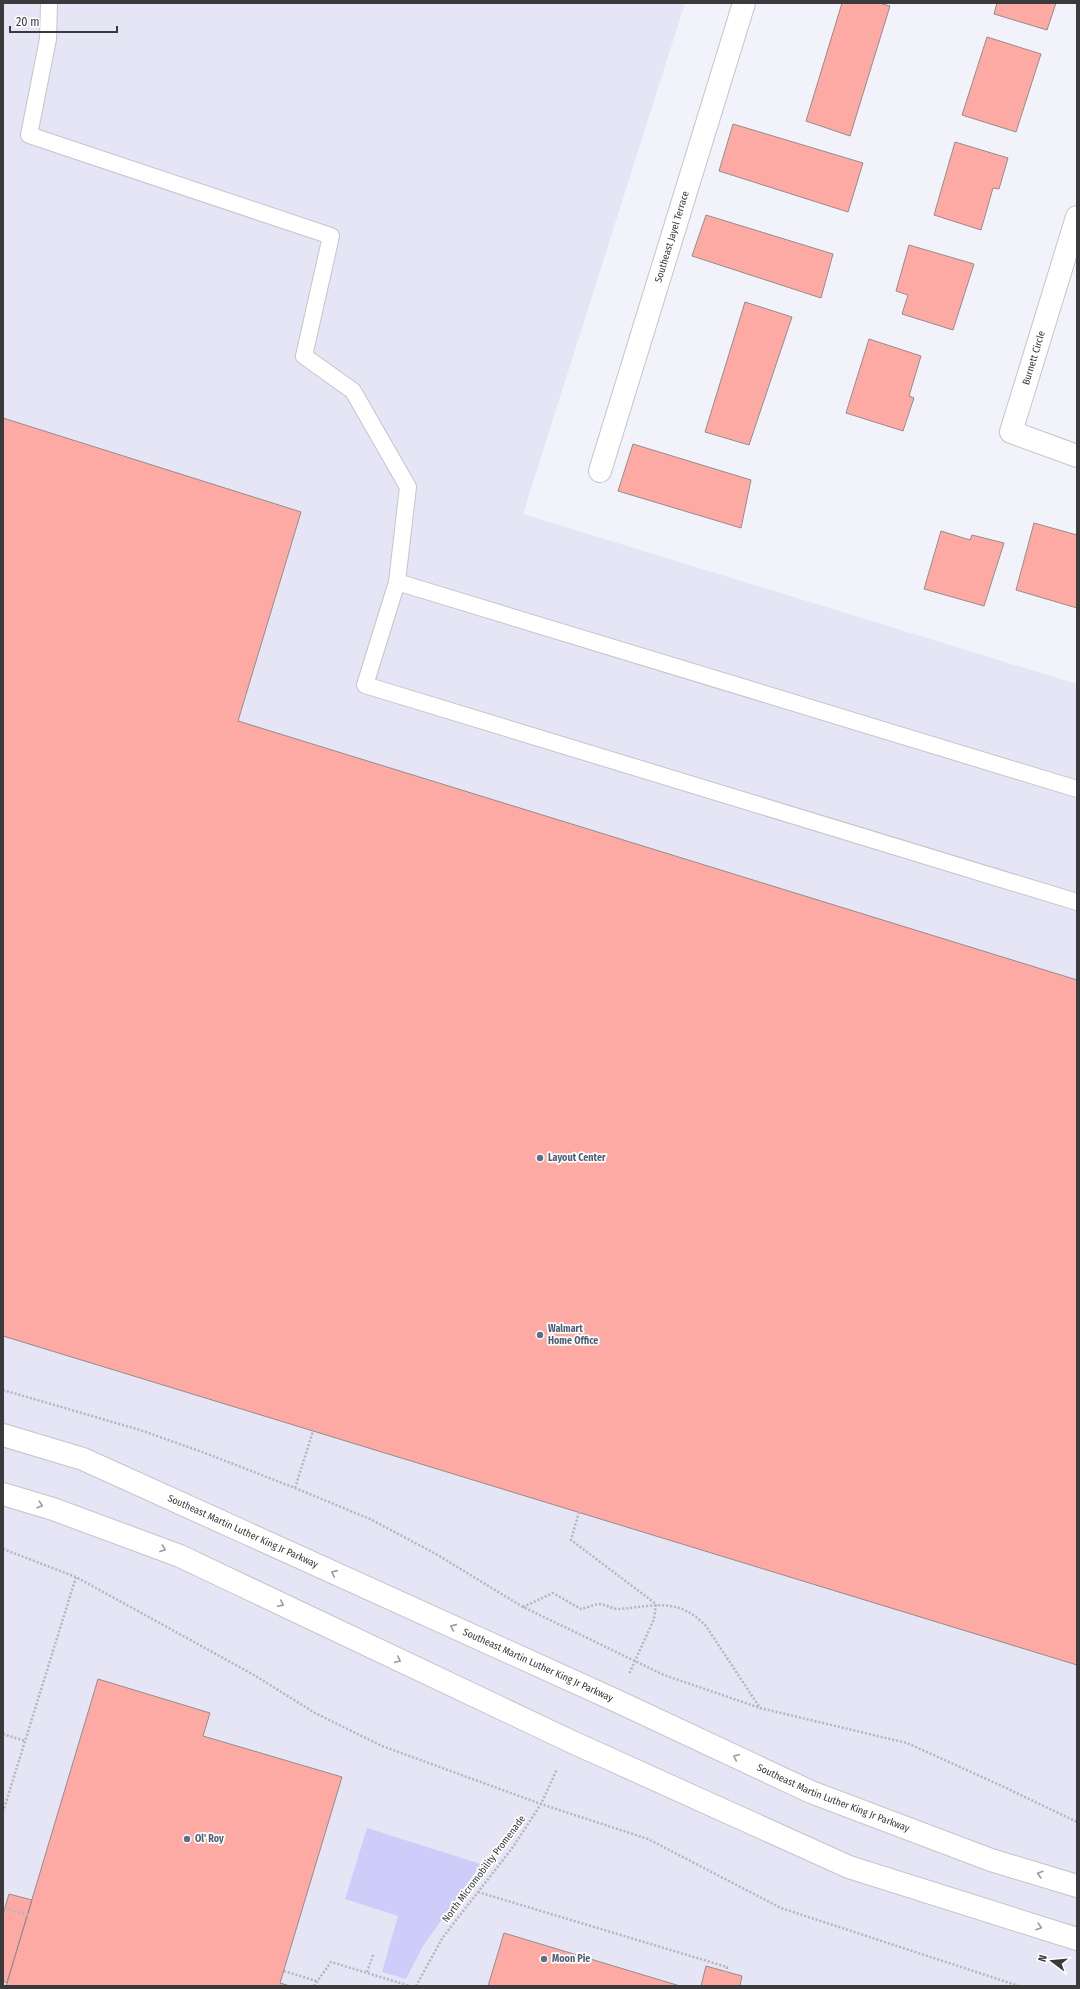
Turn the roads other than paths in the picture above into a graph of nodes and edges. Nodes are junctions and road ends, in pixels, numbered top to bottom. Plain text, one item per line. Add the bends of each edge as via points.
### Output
1 (49, 3) edge
2 (744, 3) edge
3 (1077, 217) edge
4 (1077, 456) edge
5 (600, 472) dead end
6 (397, 582) junction
7 (1077, 789) edge
8 (1077, 902) edge
9 (3, 1435) edge
10 (3, 1494) edge
11 (1077, 1886) edge
12 (1077, 1939) edge

1 - 6 lane via 48,39 28,135 331,236 304,356 353,391 408,487
2 - 5 street, Southeast Jayel Terrace
3 - 4 street, Burnett Circle via 1011,432
6 - 7 lane
6 - 8 lane via 366,685
11 -> 9 street, Southeast Martin Luther King Jr Parkway via 991,1860 811,1792 83,1459
10 -> 12 street via 53,1509 180,1556 570,1741 849,1867

